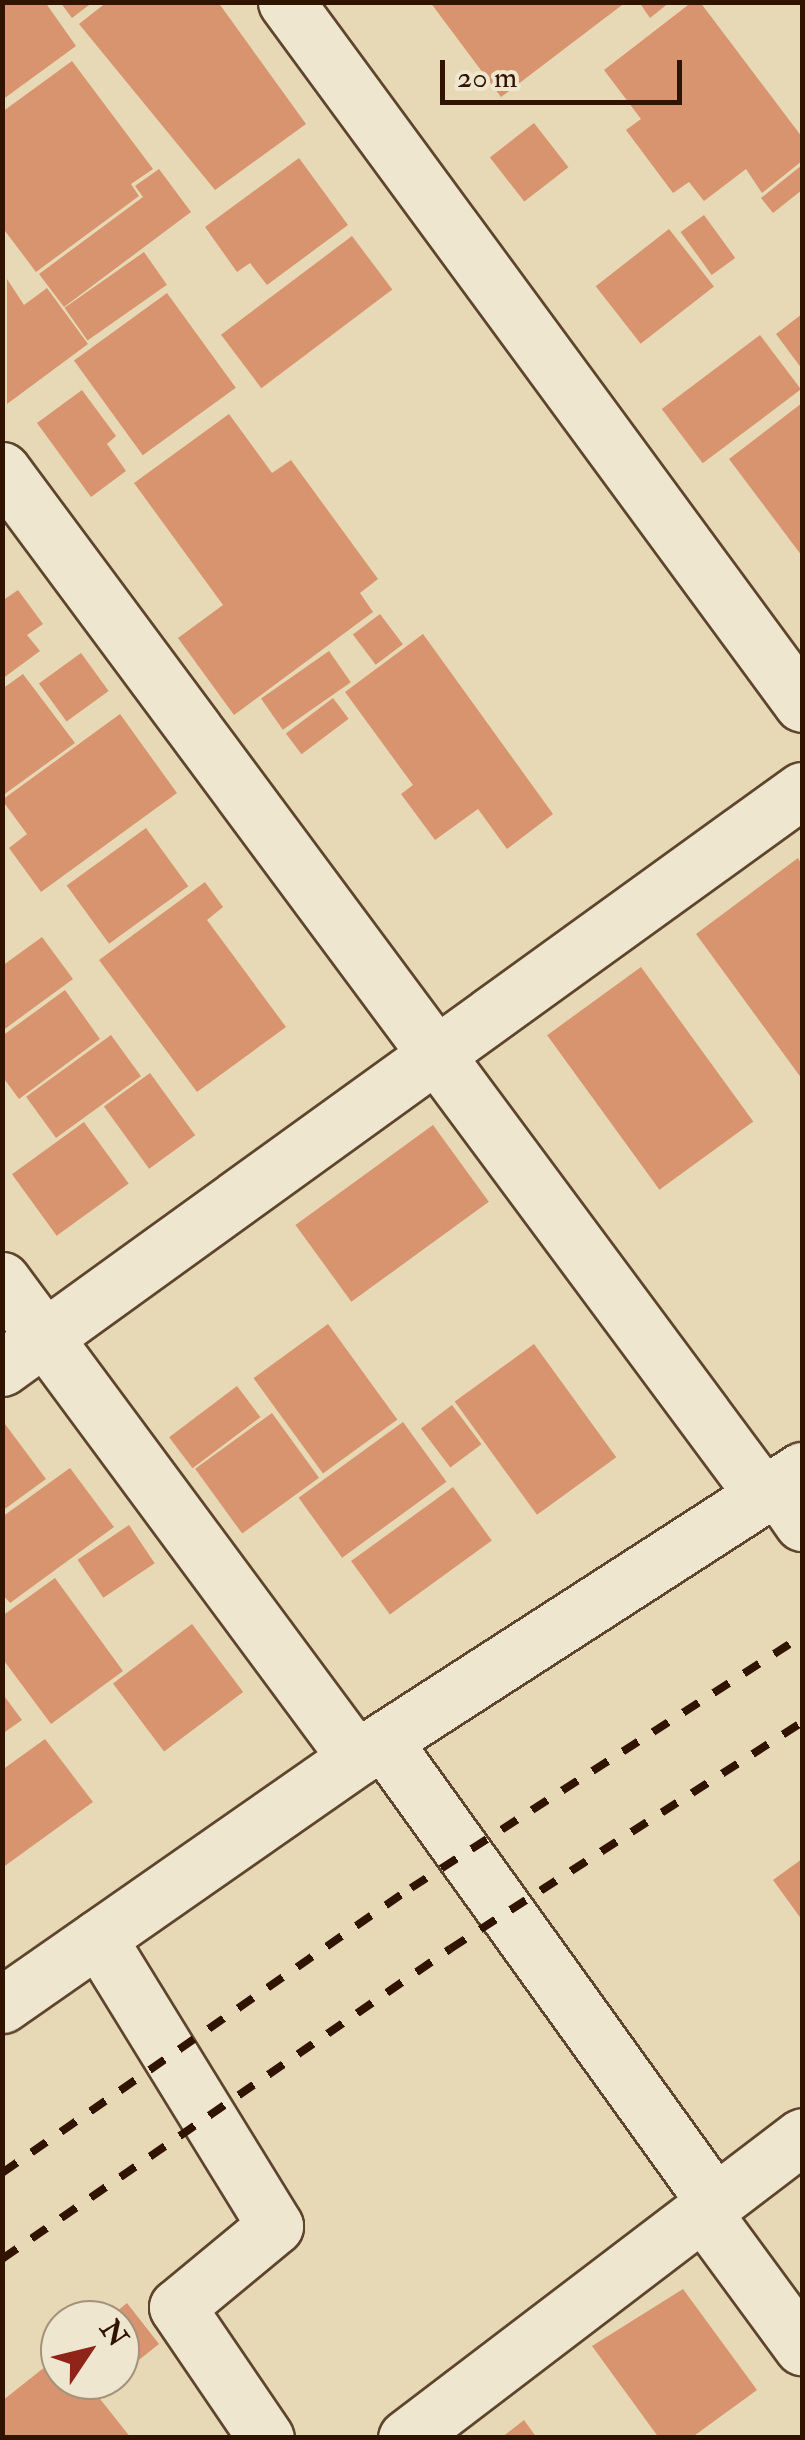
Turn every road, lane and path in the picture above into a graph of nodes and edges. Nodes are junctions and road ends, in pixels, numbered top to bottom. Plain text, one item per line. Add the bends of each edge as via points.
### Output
1 (286, 2) edge
2 (2, 470) edge
3 (802, 704) edge
4 (802, 790) edge
5 (436, 1055) junction
6 (2, 1280) edge
7 (24, 1352) edge
8 (786, 1494) edge
9 (370, 1750) junction
10 (98, 1938) junction
11 (2, 2005) edge
12 (802, 2136) edge
13 (708, 2206) junction
14 (802, 2347) edge
15 (266, 2438) edge
16 (406, 2438) edge

1 - 3 street
2 - 5 street
4 - 5 street
5 - 7 street
5 - 8 street
6 - 7 street
7 - 9 street
8 - 9 street
9 - 10 street
9 - 13 street
10 - 11 street
10 - 15 street via 274,2226 177,2307
12 - 13 street
13 - 14 street
13 - 16 street

